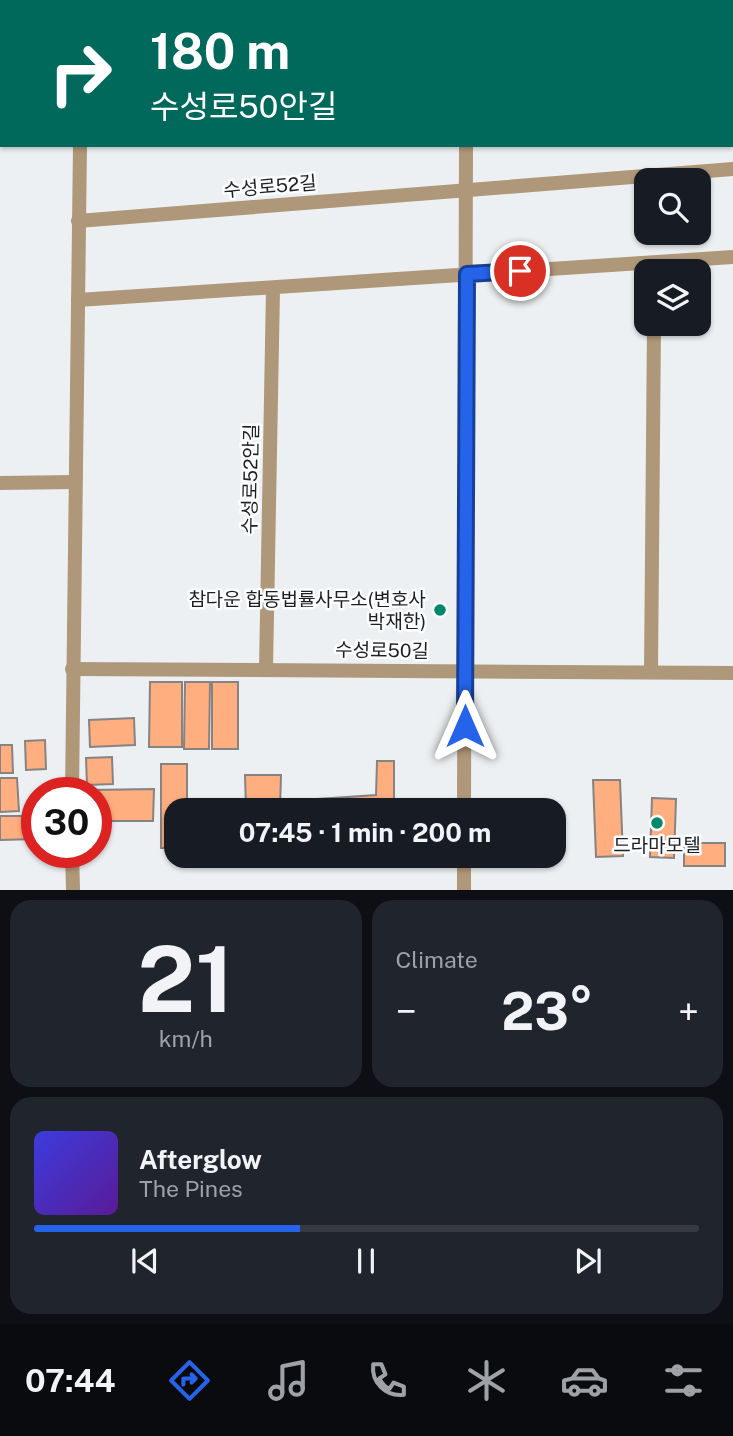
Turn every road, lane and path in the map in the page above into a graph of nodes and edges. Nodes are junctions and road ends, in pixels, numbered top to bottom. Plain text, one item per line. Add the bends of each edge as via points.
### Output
1 (80, 147) edge
2 (466, 147) edge
3 (733, 169) edge
4 (464, 189) junction
5 (78, 221) junction
6 (733, 257) edge
7 (711, 260) edge
8 (634, 268) edge
9 (467, 274) junction
10 (273, 289) junction
11 (78, 300) junction
12 (654, 336) edge
13 (75, 482) junction
14 (0, 483) edge
15 (72, 669) junction
16 (267, 669) junction
17 (465, 670) junction
18 (651, 671) junction
19 (733, 673) edge
20 (72, 777) edge
21 (464, 798) edge
22 (72, 868) edge
23 (464, 868) edge
24 (72, 890) edge
25 (464, 890) edge

1 - 5 street
2 - 4 street
3 - 4 street
4 - 5 street, 수성로52길
4 - 9 street
5 - 11 street
6 - 7 street
8 - 9 street
9 - 10 street
9 - 17 street
10 - 11 street
10 - 16 street, 수성로52안길
11 - 13 street
12 - 18 street
13 - 14 street
13 - 15 street
15 - 16 street, 수성로50길
15 - 20 street
16 - 17 street, 수성로50길
17 - 18 street, 수성로50길
17 - 21 street
18 - 19 street, 수성로50길
22 - 24 street
23 - 25 street

